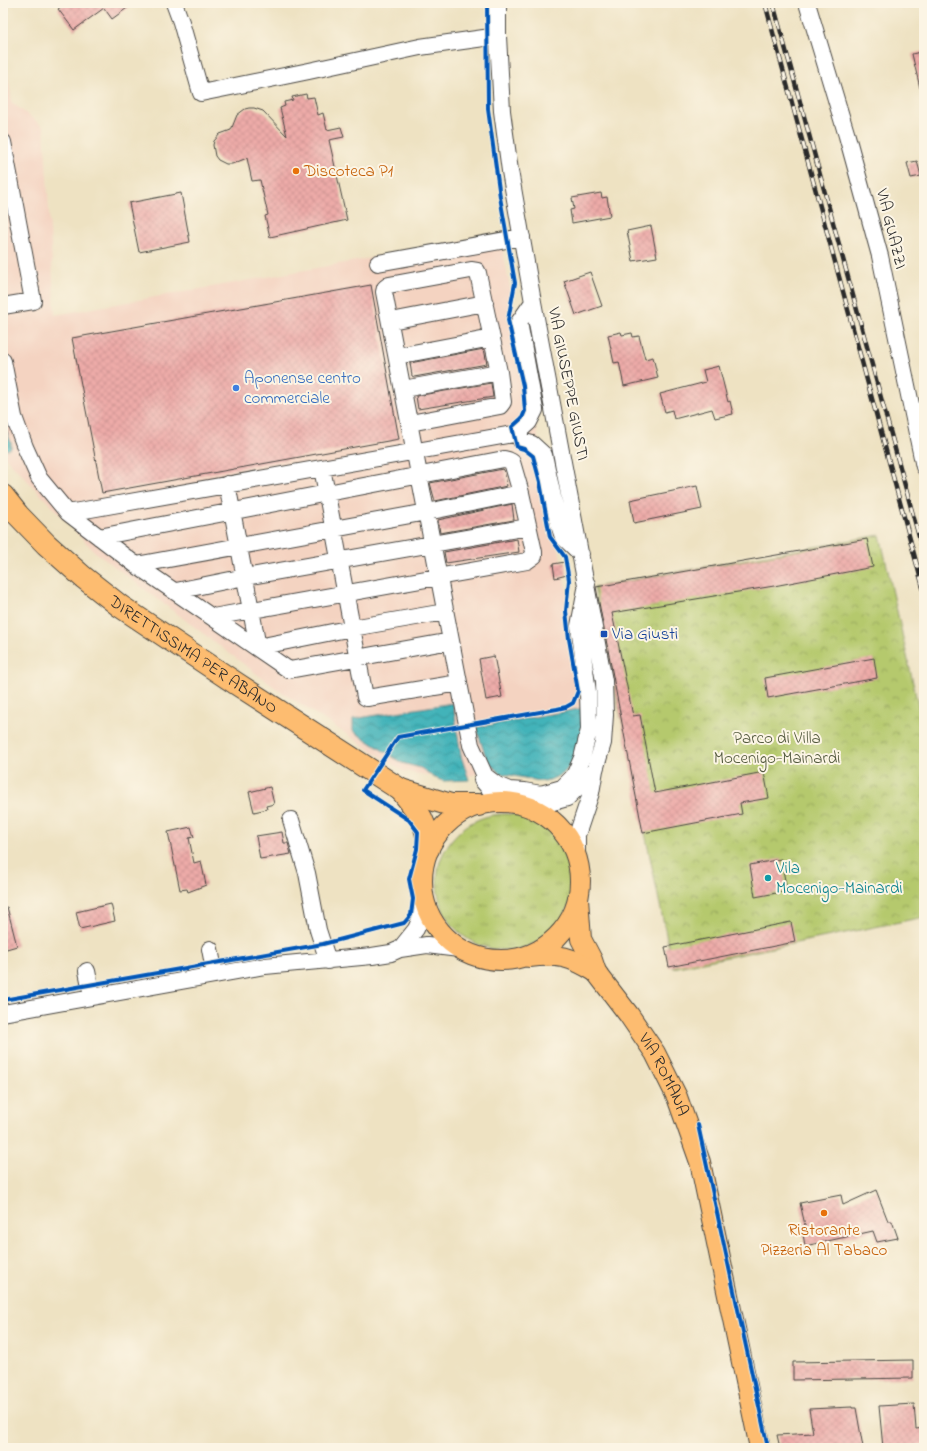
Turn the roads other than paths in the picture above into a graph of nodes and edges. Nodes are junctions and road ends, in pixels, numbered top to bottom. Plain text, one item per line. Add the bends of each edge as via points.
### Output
1 (174, 3) edge
2 (498, 3) edge
3 (807, 3) edge
4 (498, 36) junction
5 (3, 142) edge
6 (10, 220) edge
7 (522, 237) junction
8 (378, 263) dead end
9 (533, 302) junction
10 (485, 303) junction
11 (3, 306) edge
12 (391, 321) junction
13 (492, 338) junction
14 (397, 356) junction
15 (3, 362) edge
16 (499, 372) junction
17 (403, 389) junction
18 (410, 423) junction
19 (520, 433) junction
20 (415, 451) junction
21 (322, 468) junction
22 (924, 468) edge
23 (420, 476) junction
24 (227, 484) junction
25 (327, 493) junction
26 (521, 493) junction
27 (3, 496) edge
28 (232, 511) junction
29 (68, 512) junction
30 (427, 512) junction
31 (528, 527) junction
32 (334, 528) junction
33 (99, 537) junction
34 (433, 544) junction
35 (239, 545) junction
36 (581, 554) junction
37 (340, 560) junction
38 (136, 565) junction
39 (439, 576) junction
40 (245, 577) junction
41 (587, 584) junction
42 (176, 592) junction
43 (346, 593) junction
44 (252, 610) junction
45 (446, 612) junction
46 (213, 617) junction
47 (352, 628) junction
48 (451, 641) junction
49 (258, 647) junction
50 (358, 658) junction
51 (459, 683) junction
52 (471, 745) junction
53 (595, 770) junction
54 (401, 790) junction
55 (501, 802) junction
56 (521, 804) junction
57 (478, 805) junction
58 (291, 820) dead end
59 (428, 849) junction
60 (577, 859) junction
61 (578, 899) junction
62 (424, 903) junction
63 (400, 949) junction
64 (459, 949) junction
65 (210, 950) dead end
66 (525, 957) junction
67 (328, 961) junction
68 (87, 971) dead end
69 (596, 972) junction
70 (215, 975) junction
71 (92, 996) junction
72 (3, 1013) edge
73 (760, 1448) edge

1 - 4 street via 201,93 420,47
2 - 4 street, VIA GIUSEPPE GIUSTI
3 - 22 street, VIA GUAZZI via 878,249
4 - 7 street, VIA GIUSEPPE GIUSTI via 502,111
5 - 6 street
6 - 11 street via 33,301
7 - 8 street
7 - 9 street, VIA GIUSEPPE GIUSTI
9 - 19 street via 519,322 535,410
9 - 36 street, VIA GIUSEPPE GIUSTI
10 - 12 street
10 - 12 street via 478,273 475,270 389,285 384,292
10 - 13 street
12 - 14 street
13 - 14 street
13 - 16 street
14 - 17 street
15 - 29 street via 14,417 25,447 39,478
16 - 17 street
16 - 18 street via 503,402 500,406
17 - 18 street
18 - 20 street
19 - 20 street
19 - 36 street via 521,441 532,444 544,455 563,537
20 - 21 street
20 - 23 street
21 - 24 street
21 - 25 street
23 - 25 street
23 - 26 street via 504,459 514,465
23 - 30 street
24 - 28 street
24 - 29 street
25 - 28 street
25 - 32 street
26 - 30 street
26 - 31 street
27 - 54 highway, DIRETTISSIMA PER ABANO via 46,544 120,606
28 - 33 street
28 - 35 street
29 - 33 street
30 - 32 street
30 - 34 street
31 - 34 street
31 - 39 street via 534,556 528,561
32 - 35 street
32 - 37 street
33 - 38 street
34 - 37 street
34 - 39 street
35 - 38 street
35 - 40 street
36 - 41 street, VIA GIUSEPPE GIUSTI
37 - 40 street
37 - 43 street
38 - 42 street
39 - 43 street
39 - 45 street
40 - 42 street
40 - 44 street
41 - 52 street via 579,626 588,692 590,730 574,776 562,788 540,794 509,790 485,776
41 - 53 street, VIA GIUSEPPE GIUSTI via 604,681 603,743
42 - 46 street
43 - 44 street
43 - 47 street
44 - 46 street
44 - 49 street
45 - 47 street
45 - 48 street
46 - 49 street
47 - 49 street
47 - 50 street
48 - 50 street
48 - 51 street
49 - 50 street via 289,670
50 - 51 street via 365,697 368,698
51 - 52 street
52 - 55 street via 472,761 479,777
53 - 56 street, VIA GIUSEPPE GIUSTI via 567,798 546,804
53 - 60 street, VIA GIUSEPPE GIUSTI via 591,793 577,835
54 - 57 highway, DIRETTISSIMA PER ABANO via 451,805
54 - 59 highway, DIRETTISSIMA PER ABANO via 417,810 425,826
55 - 56 main road
55 - 57 main road
56 - 60 main road via 546,816 565,834
57 - 59 main road via 457,815 440,830
58 - 67 street
59 - 62 main road via 421,876
60 - 61 main road via 580,872
61 - 66 main road via 568,924 549,944
61 - 69 main road, VIA ROMANA via 580,939
62 - 63 street via 416,929
62 - 64 main road via 440,932
63 - 64 street via 427,945
63 - 67 street via 391,953
64 - 66 main road via 480,958 503,961
65 - 70 street
66 - 69 main road, VIA ROMANA via 566,957
67 - 70 street via 265,966
68 - 71 street
69 - 73 main road, VIA ROMANA via 655,1053 677,1097 700,1162
70 - 71 street
71 - 72 street

